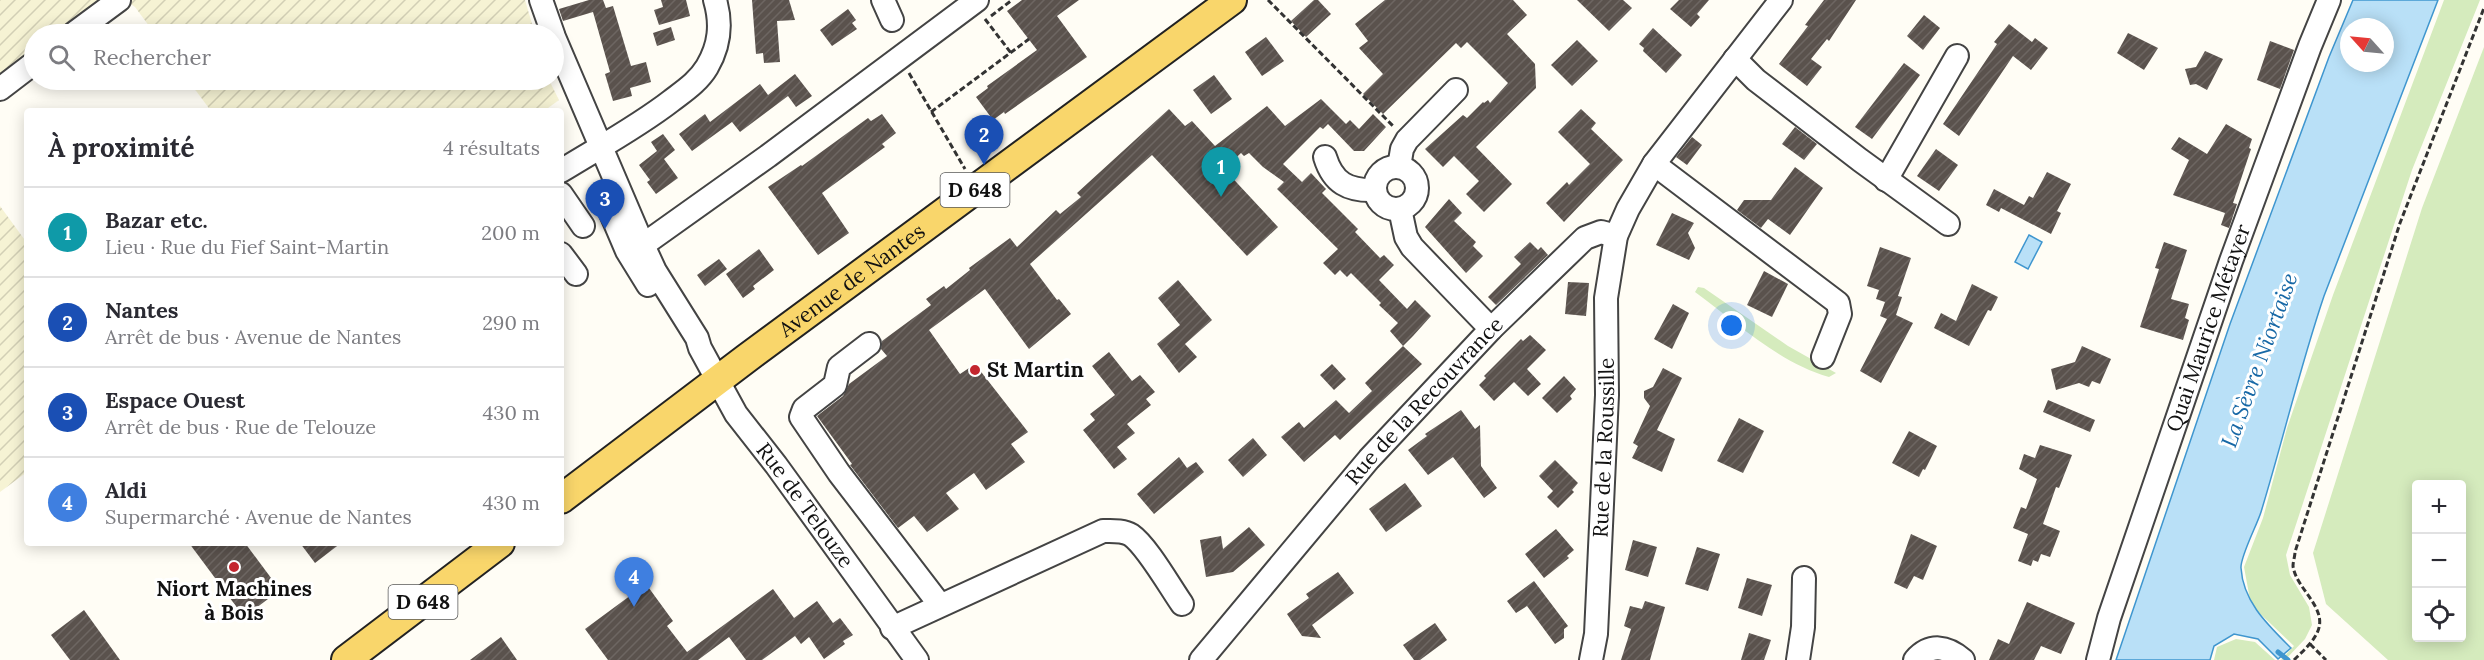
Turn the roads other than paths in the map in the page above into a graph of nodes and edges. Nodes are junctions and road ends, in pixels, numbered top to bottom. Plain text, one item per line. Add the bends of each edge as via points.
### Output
1 (119, 0) edge
2 (541, 0) edge
3 (714, 0) edge
4 (977, 0) edge
5 (1232, 0) edge
6 (1781, 0) edge
7 (2330, 0) edge
8 (87, 24) edge
9 (549, 24) edge
10 (1958, 56) dead end
11 (1736, 59) junction
12 (24, 71) edge
13 (564, 76) edge
14 (0, 89) edge
15 (1456, 90) dead end
16 (600, 147) junction
17 (1325, 157) dead end
18 (1654, 164) junction
19 (1400, 167) junction
20 (564, 169) edge
21 (1886, 180) junction
22 (1375, 190) junction
23 (564, 198) edge
24 (1400, 209) junction
25 (1948, 224) dead end
26 (583, 226) dead end
27 (1616, 236) junction
28 (643, 245) junction
29 (564, 258) edge
30 (576, 274) dead end
31 (1491, 329) junction
32 (869, 344) dead end
33 (699, 348) junction
34 (1823, 357) dead end
35 (718, 381) junction
36 (564, 497) edge
37 (496, 546) edge
38 (1804, 578) dead end
39 (1182, 604) dead end
40 (939, 605) junction
41 (892, 628) junction
42 (346, 660) edge
43 (917, 660) edge
44 (1201, 660) edge
45 (1591, 660) edge
46 (1798, 660) edge
47 (1915, 660) edge
48 (1963, 660) edge
49 (2098, 660) edge

1 - 8 street
2 - 9 street, Rue de Telouze
3 - 16 street via 718,43 707,68 695,83 636,127
4 - 28 street
5 - 35 main road, Avenue de Nantes / D 648
6 - 11 street
7 - 49 street, Quai Maurice Métayer via 2231,261
10 - 21 street
11 - 18 street
11 - 21 street via 1756,80
12 - 14 street
13 - 16 street, Rue de Telouze
15 - 19 street via 1407,140
16 - 20 street
16 - 28 street, Rue de Telouze
16 - 33 street, Rue de Telouze via 600,188 627,251 684,338
17 - 22 street via 1329,170 1343,184 1355,190
18 - 27 street
18 - 34 street via 1838,303 1840,314
19 - 22 street via 1382,173
19 - 24 street via 1415,178 1417,191 1411,203
21 - 25 street
22 - 24 street via 1380,203
23 - 26 street
24 - 31 street via 1412,247
27 - 31 street, Rue de la Recouvrance via 1601,232 1586,238
27 - 45 street, Rue de la Roussille via 1606,298 1607,395 1596,634
28 - 33 street, Rue de Telouze via 697,338
29 - 30 street
31 - 44 street, Rue de la Recouvrance via 1369,459
32 - 40 street via 839,367 835,385 804,409 801,417
33 - 35 street, Rue de Telouze
35 - 36 main road, Avenue de Nantes / D 648
35 - 41 street, Rue de Telouze via 736,414
37 - 42 main road, D 648
38 - 46 street
39 - 40 street via 1131,535 1103,531
40 - 41 street
41 - 43 street, Rue de Telouze
47 - 48 street via 1923,651 1937,648 1949,649

